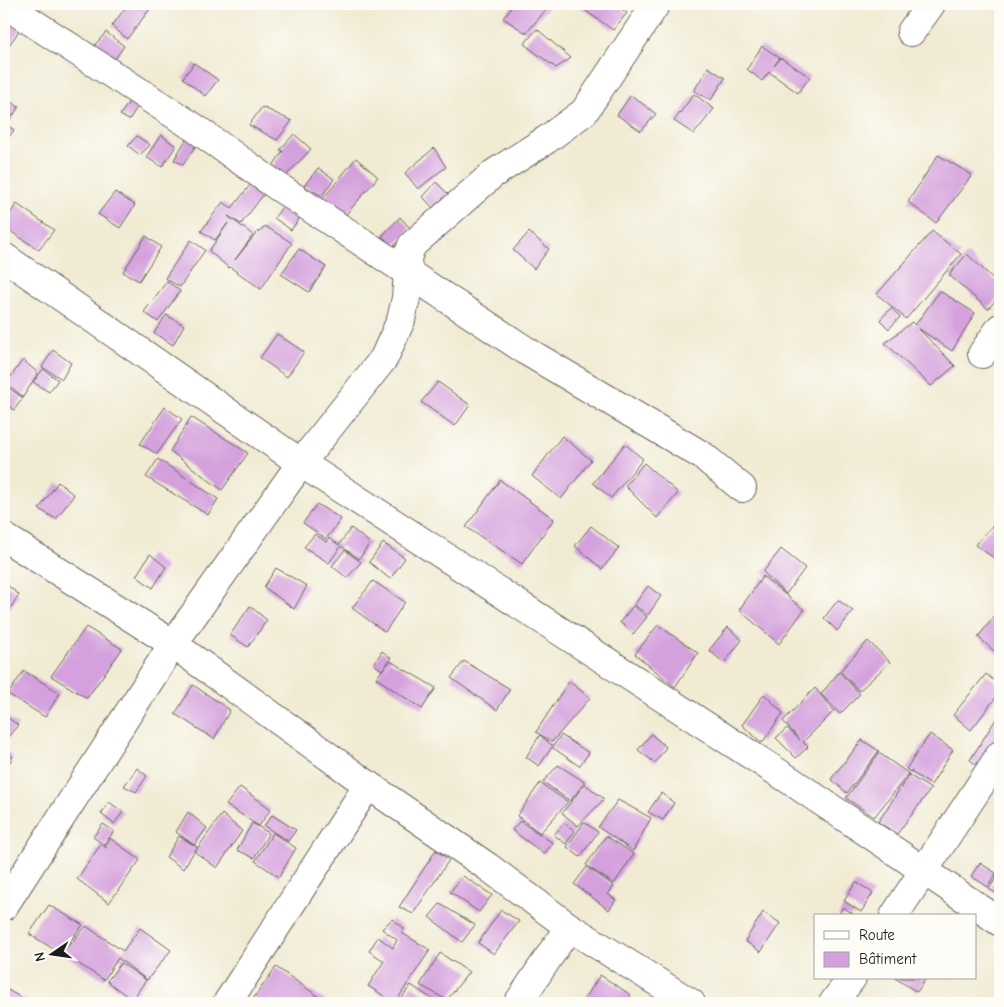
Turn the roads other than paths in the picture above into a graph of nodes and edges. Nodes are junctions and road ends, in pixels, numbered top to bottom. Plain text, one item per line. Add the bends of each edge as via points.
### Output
1 (4, 4) edge
2 (656, 4) edge
3 (931, 4) edge
4 (911, 32) dead end
5 (4, 257) edge
6 (408, 273) junction
7 (1000, 328) edge
8 (982, 354) dead end
9 (301, 463) junction
10 (742, 488) dead end
11 (4, 537) edge
12 (173, 644) junction
13 (1000, 755) edge
14 (368, 785) junction
15 (923, 869) junction
16 (4, 906) edge
17 (895, 914) edge
18 (1000, 922) edge
19 (569, 927) junction
20 (850, 980) edge
21 (227, 1003) edge
22 (518, 1003) edge
23 (691, 1003) edge
24 (833, 1003) edge

1 - 6 street via 192,126
2 - 6 street via 584,112 493,174 412,245 407,258
3 - 4 street
5 - 9 street
6 - 9 street via 401,320 384,358
6 - 10 street via 528,352 703,456
7 - 8 street
9 - 12 street
9 - 15 street
11 - 12 street
12 - 14 street
12 - 16 street
13 - 15 street
14 - 19 street
14 - 21 street
15 - 17 street
15 - 18 street
19 - 22 street
19 - 23 street
20 - 24 street

